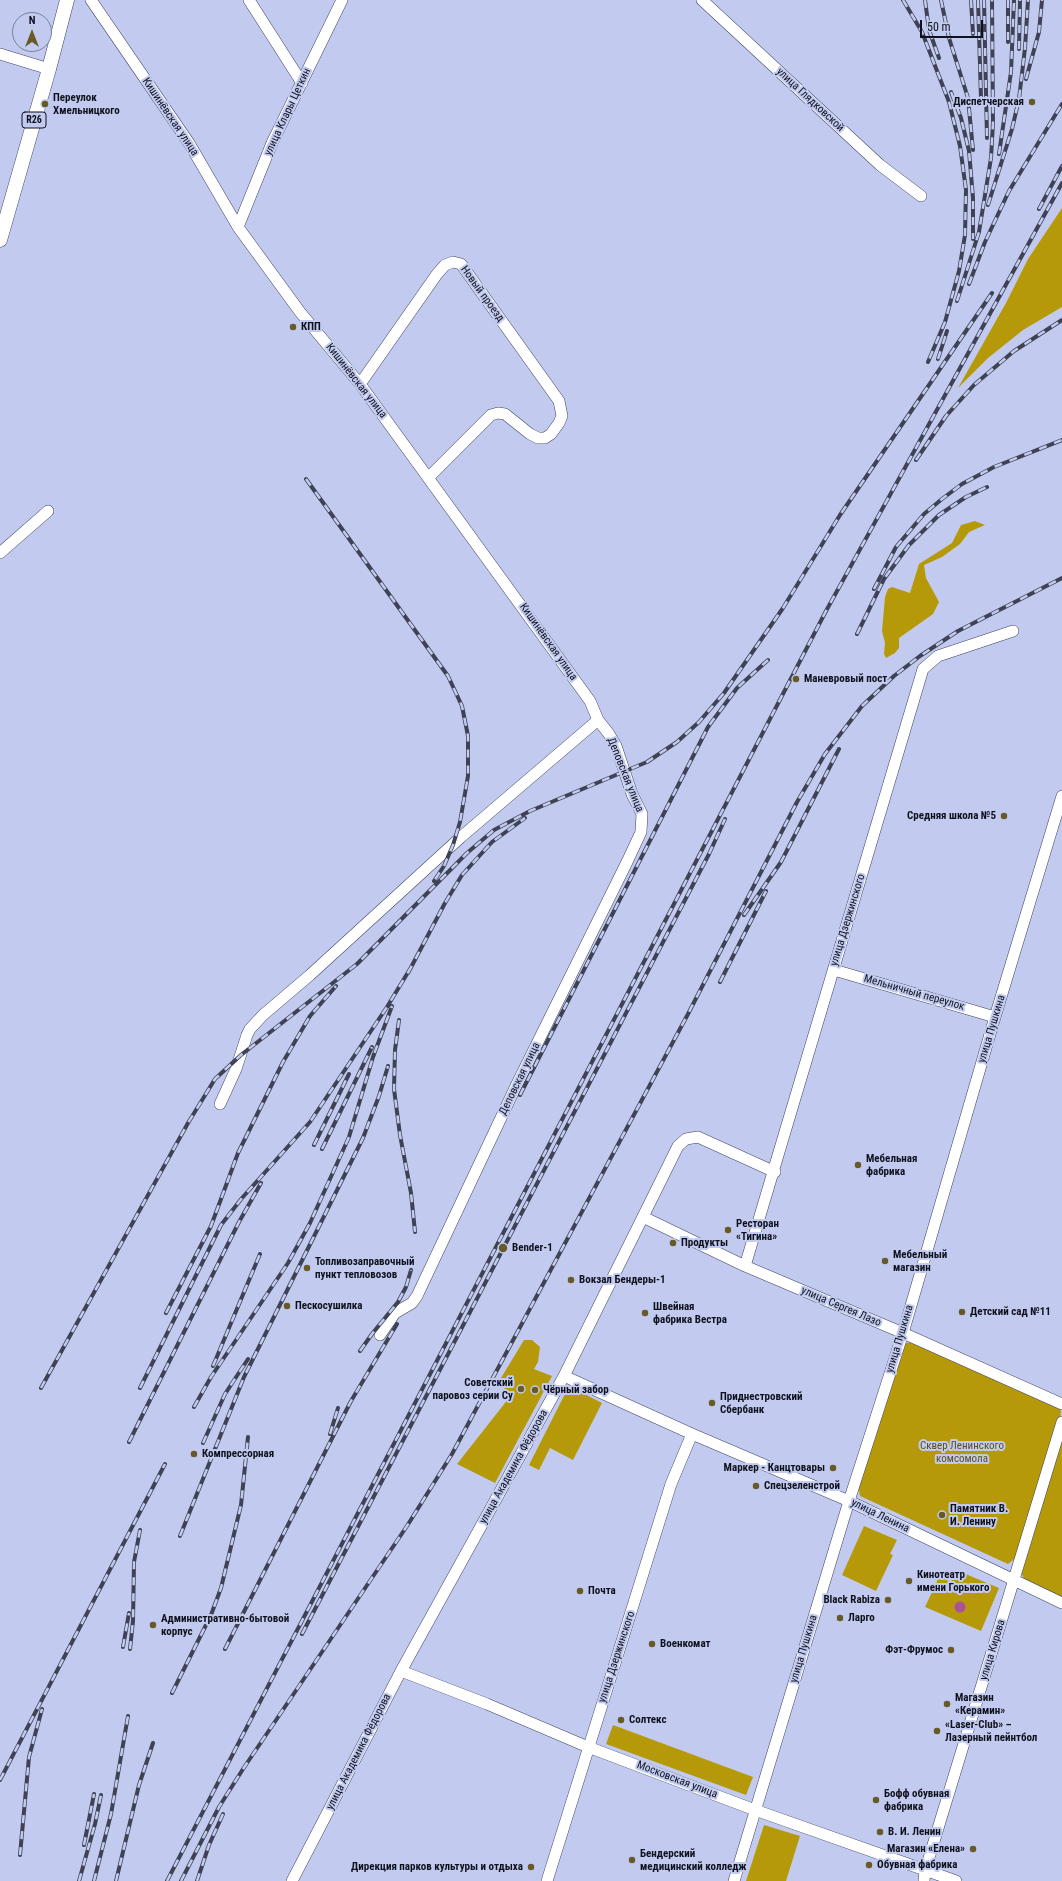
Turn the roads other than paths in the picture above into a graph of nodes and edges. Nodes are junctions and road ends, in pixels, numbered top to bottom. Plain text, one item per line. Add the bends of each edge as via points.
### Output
1 (67, 0) edge
2 (91, 0) edge
3 (249, 0) edge
4 (342, 0) edge
5 (702, 0) edge
6 (0, 54) edge
7 (49, 69) junction
8 (302, 83) junction
9 (921, 196) dead end
10 (238, 227) junction
11 (0, 240) edge
12 (360, 384) junction
13 (428, 478) junction
14 (48, 511) dead end
15 (0, 553) edge
16 (1013, 631) dead end
17 (598, 720) junction
18 (1062, 796) edge
19 (834, 970) junction
20 (995, 1017) junction
21 (220, 1104) dead end
22 (775, 1172) junction
23 (643, 1217) junction
24 (745, 1266) junction
25 (903, 1333) junction
26 (380, 1335) dead end
27 (564, 1376) junction
28 (1062, 1404) edge
29 (1062, 1422) edge
30 (692, 1434) junction
31 (849, 1501) junction
32 (1014, 1581) junction
33 (1062, 1603) edge
34 (401, 1671) junction
35 (588, 1747) junction
36 (755, 1810) junction
37 (923, 1878) edge
38 (292, 1881) edge
39 (547, 1881) edge
40 (734, 1881) edge
41 (956, 1881) edge

1 - 7 main road, R26
2 - 10 street, Кишинёвская улица via 189,143
3 - 8 street
4 - 8 street, улица Клары Цеткин
5 - 9 street, улица Глядковской via 880,165
6 - 7 street
7 - 11 main road, R26
8 - 10 street, улица Клары Цеткин via 272,143
10 - 12 street, Кишинёвская улица via 300,312
12 - 13 street, Кишинёвская улица
12 - 13 street, Новый проезд via 437,274 445,265 454,262 462,264 558,401 562,408 560,423 551,434 538,438 505,414 498,413 491,416
13 - 17 street, Кишинёвская улица via 590,701
14 - 15 street
16 - 19 street, улица Дзержинского via 938,656 923,670
17 - 21 street via 462,837 263,1015 247,1035 236,1069
17 - 26 street, Деповская улица via 616,746 632,794 642,814 640,832 417,1296 412,1303 395,1313
18 - 20 street, улица Пушкина
19 - 20 street, Мельничный переулок
19 - 22 street, улица Дзержинского via 797,1087
20 - 25 street, улица Пушкина
22 - 23 street, улица Академика Фёдорова via 705,1139 686,1138 678,1146
22 - 24 street, улица Дзержинского
23 - 24 street, улица Сергея Лазо
23 - 27 street, улица Академика Фёдорова
24 - 25 street, улица Сергея Лазо
25 - 28 street, улица Сергея Лазо
25 - 31 street, улица Пушкина
27 - 30 street, улица Ленина
27 - 34 street, улица Академика Фёдорова
29 - 32 street, улица Кирова
30 - 31 street, улица Ленина
30 - 35 street, улица Дзержинского via 671,1484
31 - 32 street, улица Ленина
31 - 36 street, улица Пушкина
32 - 33 street, улица Ленина
32 - 37 street, улица Кирова
34 - 35 street, Московская улица
34 - 38 street, улица Академика Фёдорова
35 - 36 street, Московская улица
35 - 39 street, улица Дзержинского
36 - 37 street, Московская улица
36 - 40 street, улица Пушкина
37 - 41 street, Московская улица

